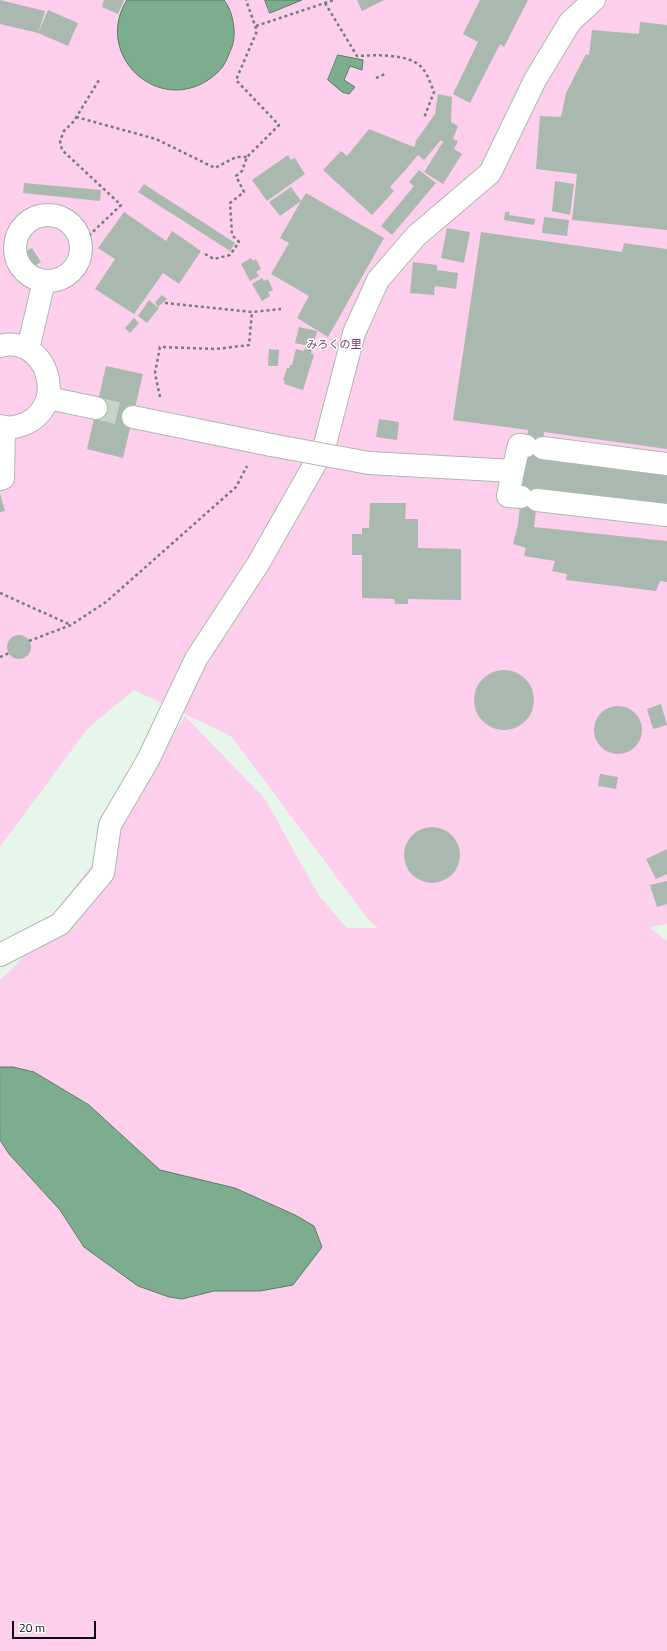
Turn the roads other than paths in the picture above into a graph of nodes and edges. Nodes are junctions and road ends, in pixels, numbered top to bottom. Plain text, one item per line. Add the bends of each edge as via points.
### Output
1 (594, 0) edge
2 (8, 247) edge
3 (44, 281) junction
4 (0, 346) edge
5 (28, 349) junction
6 (48, 398) junction
7 (96, 408) tunnel mouth
8 (133, 417) tunnel mouth
9 (2, 427) edge
10 (667, 464) edge
11 (513, 471) junction
12 (0, 478) edge
13 (667, 516) edge
14 (0, 954) edge

1 - 14 street via 570,22 534,80 490,173 416,236 378,280 354,333 324,448 258,564 196,659 148,760 110,825 104,873 60,924
2 - 3 street via 24,272
2 - 3 street via 16,241 20,230 37,217 58,216 67,221 80,239 79,260 65,277 55,281
3 - 5 street
4 - 5 street via 15,345
5 - 6 street via 38,357 46,370 50,383
6 - 7 street
6 - 9 street via 42,410 31,420 19,426
8 - 11 street, bridge via 368,464
9 - 12 street via 4,478
10 - 11 street via 519,445
11 - 13 street via 508,496

